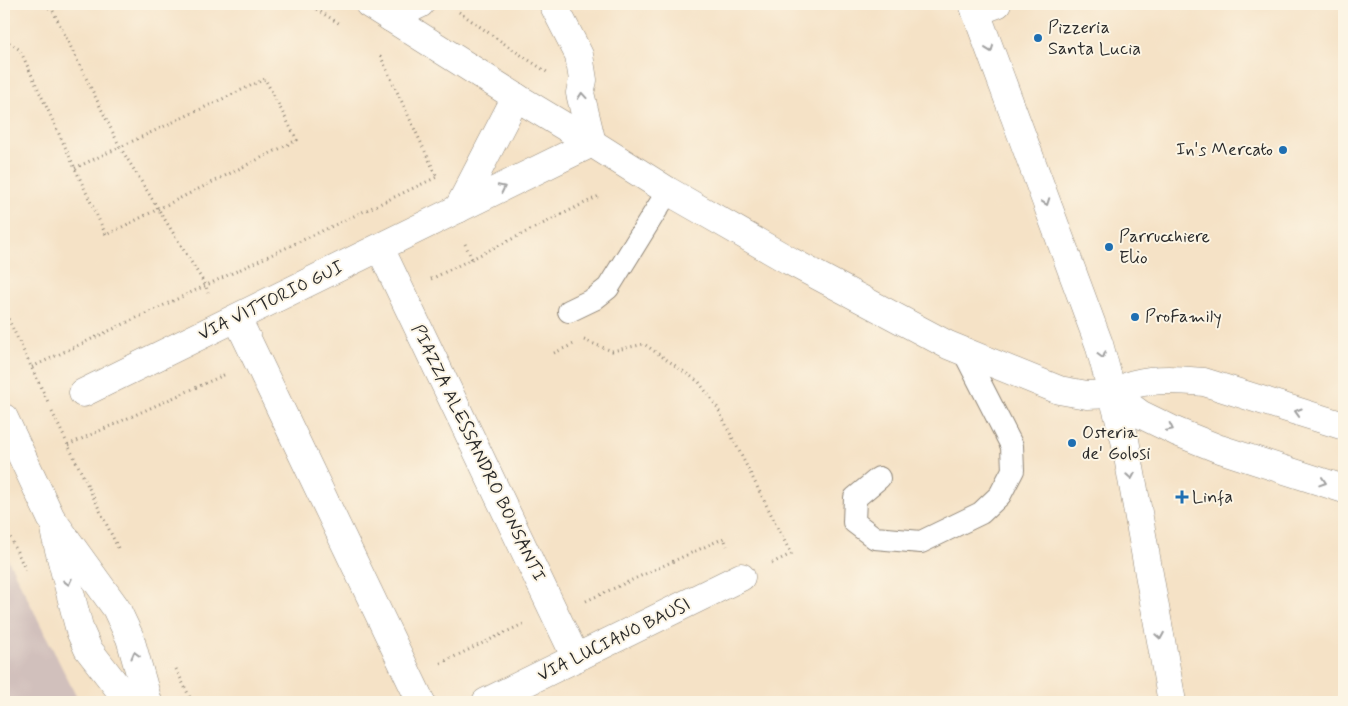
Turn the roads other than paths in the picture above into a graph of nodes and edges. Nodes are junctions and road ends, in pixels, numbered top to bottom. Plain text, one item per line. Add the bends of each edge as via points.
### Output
1 (420, 4) edge
2 (553, 4) edge
3 (982, 6) edge
4 (380, 11) edge
5 (516, 98) junction
6 (592, 143) junction
7 (668, 191) junction
8 (458, 209) junction
9 (380, 248) junction
10 (569, 311) dead end
11 (237, 318) junction
12 (964, 352) junction
13 (84, 393) dead end
14 (1113, 394) junction
15 (4, 418) edge
16 (1344, 426) edge
17 (879, 478) dead end
18 (1344, 489) edge
19 (51, 518) junction
20 (741, 577) road end
21 (576, 658) junction
22 (129, 702) edge
23 (148, 702) edge
24 (421, 702) edge
25 (486, 702) edge
26 (1172, 702) edge

1 - 4 street
6 -> 2 street via 580,93 583,80 579,55
3 -> 14 street via 1099,344
4 - 5 street
5 - 6 street
5 - 8 street
6 - 7 street
8 -> 6 street, VIA VITTORIO GUI
7 - 10 lane via 608,288
7 - 12 street via 790,261
8 - 9 street, VIA VITTORIO GUI
9 - 11 street, VIA VITTORIO GUI
9 - 21 street, PIAZZA ALESSANDRO BONSANTI
11 - 13 street, VIA VITTORIO GUI
11 - 24 street
12 - 14 street via 1059,390 1087,395
12 - 17 lane via 1012,446 1013,470 1000,495 981,513 921,542 875,538 854,522 855,498
16 -> 14 street via 1204,382 1155,381 1133,385
14 -> 18 street via 1140,414 1176,432
14 -> 26 street via 1125,440
15 - 19 street
19 -> 22 street via 80,631 88,649
23 -> 19 street via 130,638 116,608
20 - 21 street, VIA LUCIANO BAUSI
21 - 25 street, VIA LUCIANO BAUSI

